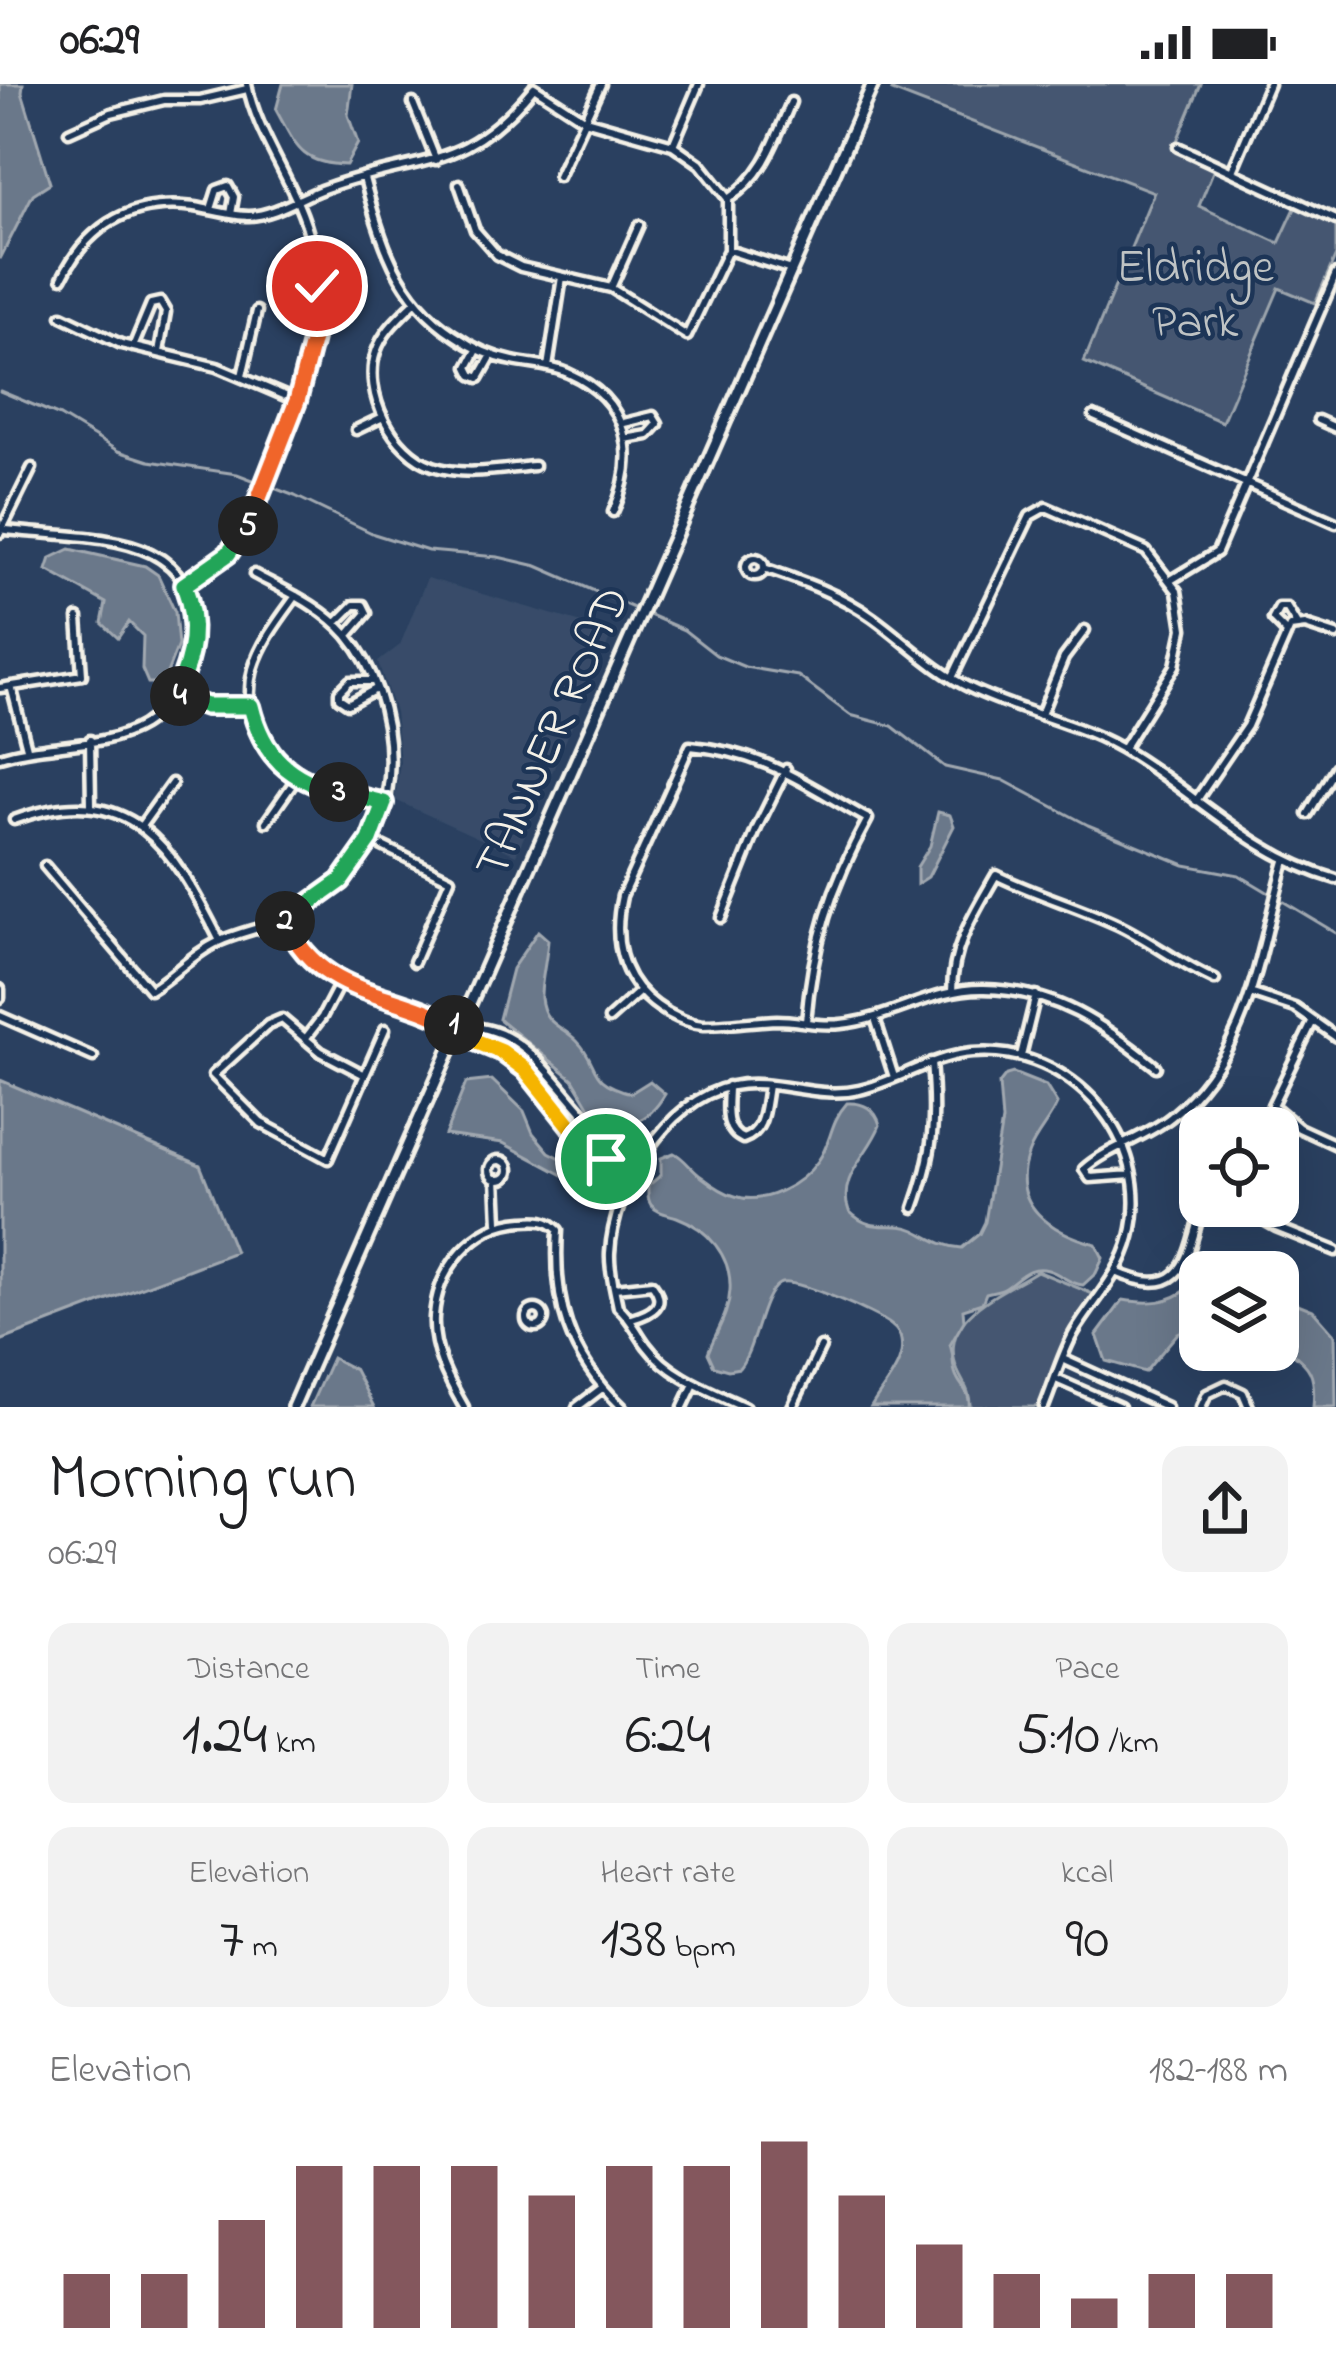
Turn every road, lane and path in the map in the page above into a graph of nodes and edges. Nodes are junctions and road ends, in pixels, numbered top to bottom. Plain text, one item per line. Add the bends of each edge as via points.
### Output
1 (601, 84) edge
2 (699, 84) edge
3 (873, 84) edge
4 (1269, 84) edge
5 (535, 86) edge
6 (247, 87) edge
7 (791, 102) dead end
8 (413, 103) dead end
9 (586, 120) junction
10 (69, 132) dead end
11 (673, 145) junction
12 (1178, 147) dead end
13 (436, 160) junction
14 (1232, 171) junction
15 (558, 177) dead end
16 (364, 178) junction
17 (459, 184) dead end
18 (298, 199) junction
19 (728, 199) junction
20 (211, 209) junction
21 (232, 214) junction
22 (1336, 220) edge
23 (639, 225) dead end
24 (728, 250) junction
25 (791, 270) junction
26 (1336, 274) edge
27 (562, 277) junction
28 (62, 278) dead end
29 (611, 288) junction
30 (416, 302) junction
31 (257, 311) dead end
32 (62, 316) dead end
33 (133, 347) junction
34 (478, 349) junction
35 (159, 352) junction
36 (492, 356) junction
37 (548, 368) junction
38 (242, 376) junction
39 (297, 401) junction
40 (1094, 416) dead end
41 (383, 417) junction
42 (1318, 420) dead end
43 (623, 424) junction
44 (1336, 428) edge
45 (356, 430) dead end
46 (625, 439) junction
47 (534, 466) dead end
48 (32, 468) dead end
49 (1246, 486) junction
50 (1336, 510) edge
51 (613, 512) dead end
52 (1334, 522) edge
53 (1, 530) edge
54 (764, 568) dead end
55 (254, 574) dead end
56 (1171, 580) junction
57 (184, 585) junction
58 (296, 596) junction
59 (79, 618) dead end
60 (335, 623) junction
61 (1291, 627) junction
62 (1085, 630) dead end
63 (347, 635) junction
64 (1336, 635) edge
65 (952, 678) junction
66 (374, 685) junction
67 (10, 686) junction
68 (0, 688) edge
69 (176, 694) junction
70 (251, 706) junction
71 (1042, 712) junction
72 (90, 740) junction
73 (27, 748) junction
74 (1123, 749) junction
75 (0, 757) edge
76 (1336, 766) edge
77 (786, 769) junction
78 (296, 779) junction
79 (172, 783) dead end
80 (1196, 800) junction
81 (384, 803) junction
82 (91, 805) junction
83 (1308, 814) dead end
84 (14, 820) dead end
85 (266, 822) dead end
86 (141, 826) junction
87 (370, 840) junction
88 (1286, 861) junction
89 (45, 866) dead end
90 (1336, 879) edge
91 (721, 918) dead end
92 (284, 920) junction
93 (220, 941) junction
94 (414, 962) dead end
95 (1215, 980) dead end
96 (340, 982) junction
97 (952, 991) junction
98 (638, 992) junction
99 (1253, 994) junction
100 (1036, 995) junction
101 (0, 1016) edge
102 (609, 1018) dead end
103 (874, 1018) junction
104 (1313, 1021) junction
105 (806, 1022) junction
106 (459, 1028) junction
107 (386, 1029) dead end
108 (1336, 1037) edge
109 (305, 1039) junction
110 (1021, 1056) junction
111 (93, 1057) dead end
112 (931, 1062) junction
113 (1156, 1067) dead end
114 (365, 1075) junction
115 (894, 1077) junction
116 (728, 1086) junction
117 (768, 1086) junction
118 (1336, 1145) edge
119 (1126, 1146) junction
120 (644, 1157) junction
121 (636, 1172) junction
122 (1132, 1175) junction
123 (496, 1179) dead end
124 (914, 1208) dead end
125 (498, 1222) junction
126 (1197, 1227) edge
127 (1284, 1227) edge
128 (1336, 1251) edge
129 (1116, 1272) junction
130 (615, 1288) junction
131 (561, 1312) junction
132 (543, 1316) dead end
133 (632, 1319) junction
134 (821, 1347) dead end
135 (1064, 1360) junction
136 (1056, 1379) junction
137 (694, 1384) junction
138 (1118, 1385) junction
139 (602, 1388) junction
140 (1110, 1402) junction
141 (293, 1407) edge
142 (464, 1407) edge
143 (577, 1407) edge
144 (622, 1407) edge
145 (683, 1407) edge
146 (745, 1407) edge
147 (792, 1407) edge
148 (1044, 1407) edge
149 (1120, 1407) edge
150 (1167, 1407) edge
151 (1201, 1407) edge
152 (1249, 1407) edge

1 - 9 street
2 - 11 street
3 - 25 main road, TANNER ROAD
4 - 14 street
5 - 9 street
5 - 13 street via 479,142
6 - 10 street via 129,108
6 - 18 street
7 - 19 street via 767,160
8 - 13 street
9 - 11 street
9 - 15 street
11 - 19 street
12 - 14 street
13 - 16 street
14 - 22 street
16 - 18 street
16 - 30 street via 390,263
17 - 27 street via 475,230 497,255
18 - 21 street via 256,215
18 - 39 street via 317,286 312,353
19 - 24 street
20 - 21 street
20 - 21 street via 228,186
20 - 28 street via 157,205 123,214 82,243
23 - 29 street
24 - 25 street
24 - 29 street via 687,335
25 - 106 main road, TANNER ROAD
26 - 49 street
27 - 29 street
27 - 37 street
30 - 34 street
30 - 41 street via 376,352 371,377
31 - 38 street
32 - 33 street
33 - 35 street
33 - 35 street via 151,304 160,302 166,312
34 - 36 street
34 - 36 street via 472,375 482,376
35 - 38 street
36 - 37 street
37 - 43 street via 598,392
38 - 39 street
39 - 57 street via 248,524 228,554
40 - 49 street
41 - 45 street
41 - 47 street via 409,454 433,466
42 - 44 street
43 - 46 street
43 - 46 street via 653,416 658,424
46 - 51 street via 626,475
48 - 53 street
49 - 52 street
49 - 56 street via 1217,552
50 - 52 street
53 - 57 street via 132,543 166,562
54 - 65 street via 852,604
55 - 58 street
56 - 65 street via 1146,551 1046,507 1030,516
56 - 74 street via 1181,609 1180,649
57 - 69 street via 194,630
58 - 60 street
58 - 70 street via 260,652
59 - 67 street via 82,675
60 - 63 street
60 - 63 street via 363,604 367,613
61 - 61 street via 1287,608 1279,608 1273,619
61 - 64 street
61 - 80 street via 1247,726
62 - 71 street
63 - 66 street
65 - 71 street
66 - 66 street via 350,681 339,698 348,704
66 - 81 street via 389,742
67 - 68 street
67 - 73 street
69 - 70 street via 206,706
69 - 72 street via 146,723
70 - 78 street via 262,742
71 - 74 street
72 - 73 street
72 - 82 street
73 - 75 street
74 - 80 street
76 - 83 street
77 - 91 street
77 - 98 street via 690,746 616,921
77 - 105 street via 868,819 824,914
78 - 81 street
78 - 85 street
79 - 86 street
80 - 88 street
81 - 87 street
82 - 84 street
82 - 86 street
86 - 93 street via 172,859
87 - 92 street via 341,881
87 - 94 street via 450,879
88 - 90 street
88 - 99 street
89 - 93 street via 150,990
92 - 93 street
92 - 96 street via 302,952
95 - 97 street via 1115,923 996,875 957,950
96 - 106 street
96 - 109 street
97 - 100 street
97 - 103 street
98 - 102 street
98 - 105 street via 688,1022
99 - 104 street
99 - 119 street via 1209,1079
100 - 110 street
100 - 113 street via 1085,1014
101 - 111 street
103 - 105 street
103 - 115 street
104 - 108 street
104 - 118 street via 1272,1105
106 - 120 street via 480,1025 539,1059 595,1125
106 - 121 street via 526,1070 581,1139
106 - 141 main road, TANNER ROAD
107 - 114 street
109 - 114 street
109 - 114 street via 282,1019 213,1075 261,1123 328,1159
110 - 112 street via 979,1052
110 - 119 street via 1084,1090
112 - 115 street
112 - 124 street via 930,1162
115 - 117 street via 834,1094
116 - 117 street
116 - 117 street via 728,1125 742,1139 761,1126
116 - 120 street via 671,1118
119 - 122 street
119 - 122 street via 1088,1164 1085,1175
120 - 121 street
121 - 130 street via 610,1254
122 - 129 street via 1134,1216
123 - 125 street
125 - 131 street via 546,1220 558,1230
125 - 142 street via 468,1244 436,1301 437,1348
126 - 129 street via 1190,1255 1173,1275 1153,1282
127 - 128 street
129 - 135 street
130 - 133 street via 618,1307
130 - 133 street via 652,1284 659,1293 652,1313
131 - 132 street
131 - 139 street
133 - 137 street via 657,1356
134 - 147 street
135 - 136 street
135 - 138 street
136 - 140 street
136 - 148 street
137 - 145 street
137 - 146 street
138 - 140 street
138 - 150 street
139 - 143 street
139 - 144 street
140 - 149 street
151 - 152 street via 1226,1385

